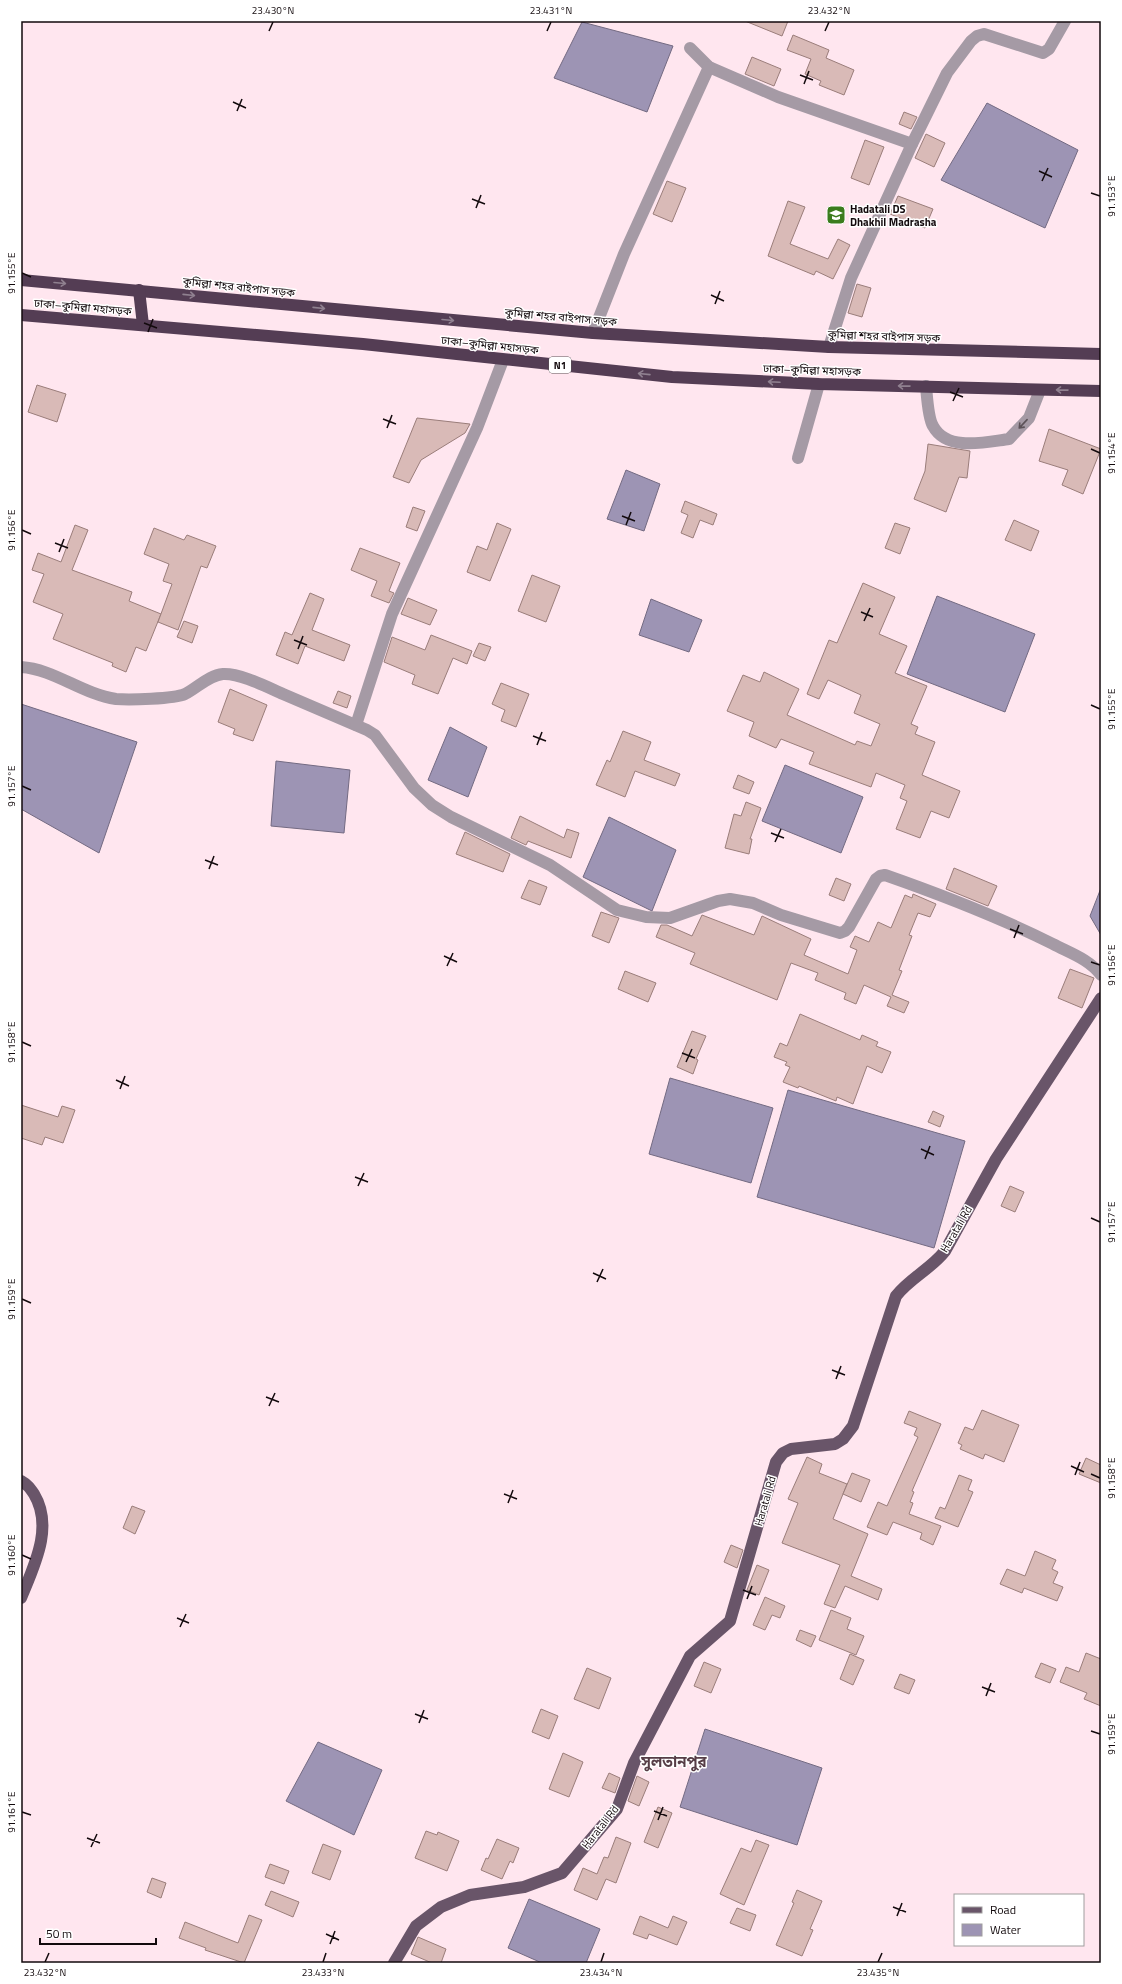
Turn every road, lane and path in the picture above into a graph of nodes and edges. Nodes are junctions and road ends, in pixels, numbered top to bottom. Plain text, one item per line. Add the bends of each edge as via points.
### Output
1 (1065, 21) edge
2 (690, 48) dead end
3 (709, 67) junction
4 (912, 144) junction
5 (21, 280) edge
6 (139, 290) junction
7 (21, 315) edge
8 (142, 325) junction
9 (593, 334) junction
10 (829, 347) junction
11 (1101, 354) edge
12 (503, 360) junction
13 (819, 384) junction
14 (926, 386) junction
15 (1040, 390) junction
16 (1101, 391) edge
17 (798, 458) dead end
18 (21, 667) edge
19 (356, 725) junction
20 (1101, 975) edge
21 (1101, 998) edge
22 (21, 1481) edge
23 (21, 1598) edge
24 (394, 1963) edge

1 - 4 street via 1049,50 1043,53 984,34 977,36 948,73
2 - 3 street
3 - 4 street via 778,97
3 - 9 street via 624,254
4 - 10 street via 851,278
5 -> 6 highway, কুমিল্লা শহর বাইপাস সড়ক
6 - 8 highway
6 -> 9 highway, কুমিল্লা শহর বাইপাস সড়ক
7 - 8 highway, ঢাকা–কুমিল্লা মহাসড়ক / N1
8 - 12 highway, ঢাকা–কুমিল্লা মহাসড়ক / N1 via 364,344
9 - 10 highway, কুমিল্লা শহর বাইপাস সড়ক
10 - 11 highway, কুমিল্লা শহর বাইপাস সড়ক
13 -> 12 highway, ঢাকা–কুমিল্লা মহাসড়ক / N1 via 672,376
12 - 19 street via 478,428 392,614
14 -> 13 highway, ঢাকা–কুমিল্লা মহাসড়ক / N1
13 - 17 street
14 - 15 highway, ঢাকা–কুমিল্লা মহাসড়ক / N1
15 -> 14 street via 1029,418 1009,439 968,444 942,436 933,426
16 -> 15 highway, ঢাকা–কুমিল্লা মহাসড়ক / N1
18 - 19 street via 38,669 80,688 116,699 183,695 209,679 222,674 234,675
19 - 20 street via 375,735 414,788 432,805 451,817 550,865 617,910 631,915 670,918 730,899 753,903 840,933 849,927 876,879 885,875 942,895 1039,937 1082,958 1094,966
21 - 24 main road, Haratali Rd via 996,1159 945,1250 938,1260 901,1289 896,1296 853,1426 836,1444 790,1449 776,1462 730,1621 690,1656 634,1763 617,1809 562,1873 524,1887 470,1895 441,1907 416,1926
22 - 23 main road via 28,1485 38,1502 43,1525 36,1562

